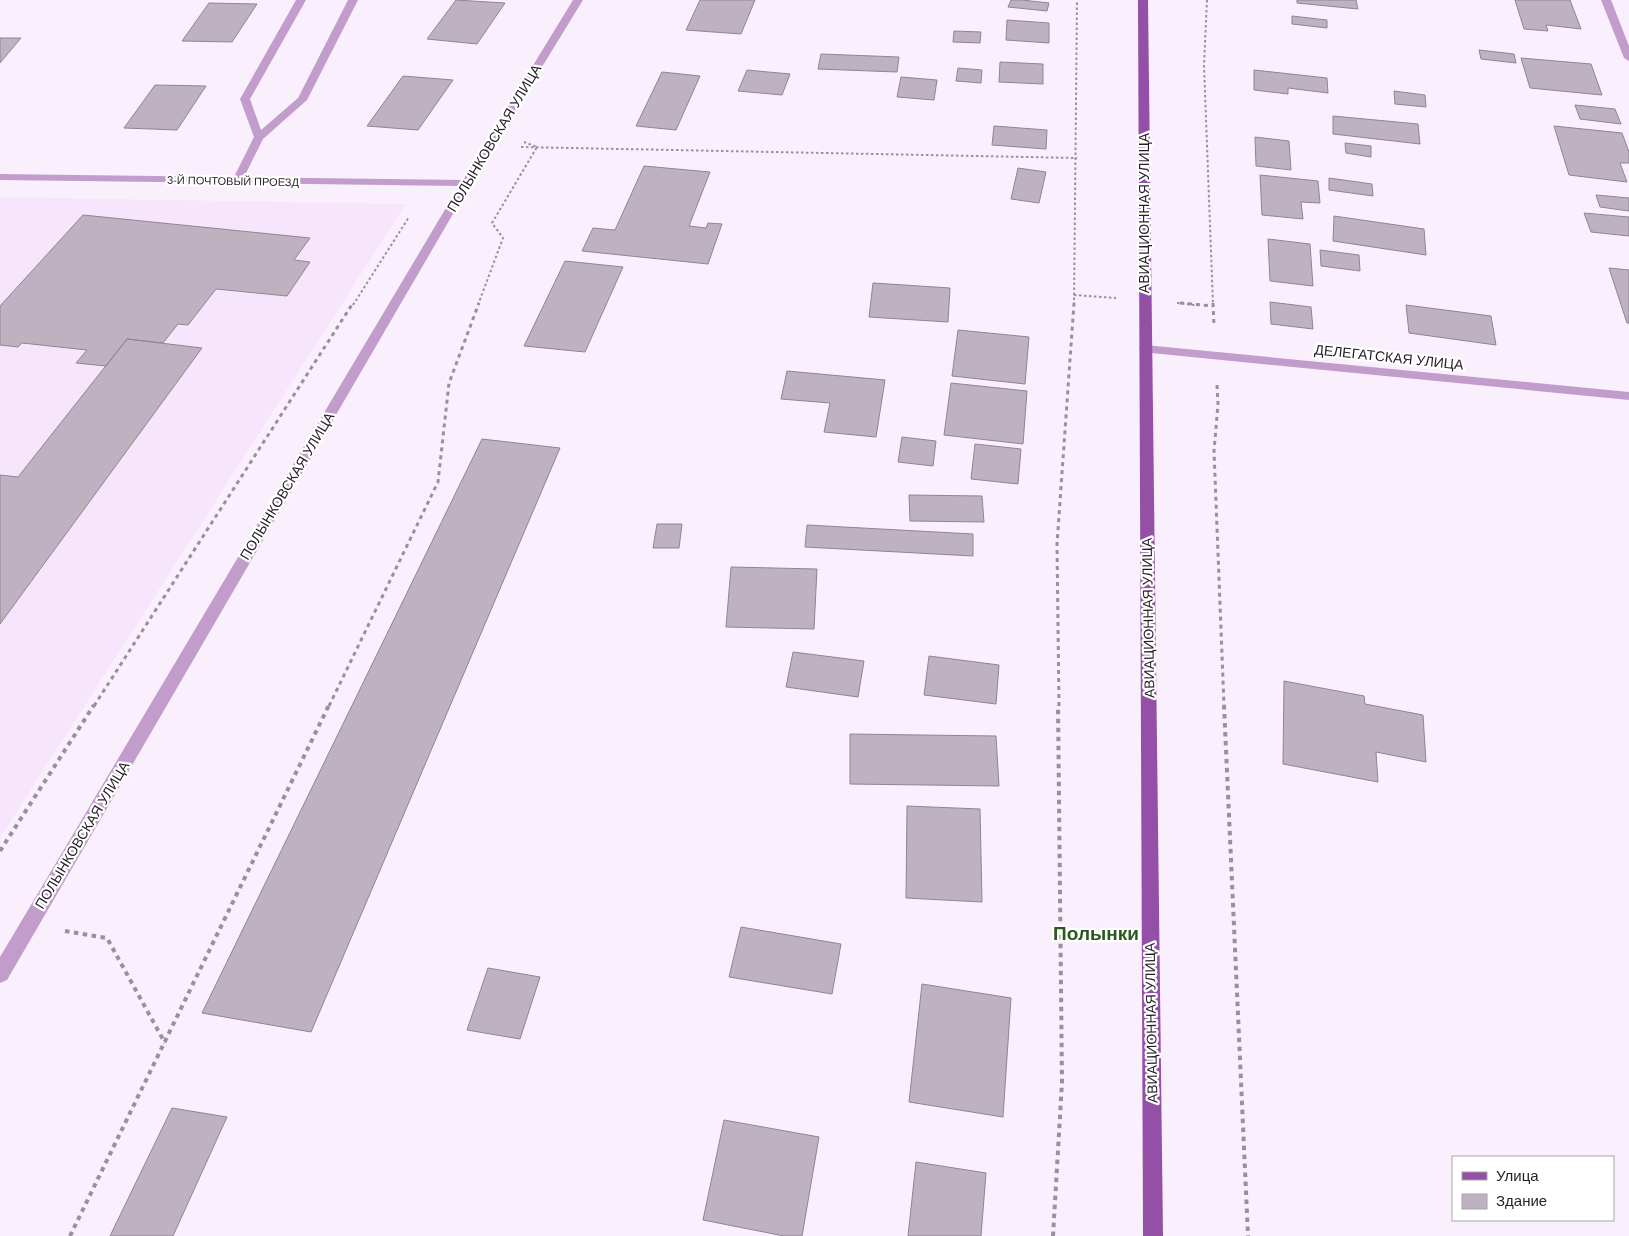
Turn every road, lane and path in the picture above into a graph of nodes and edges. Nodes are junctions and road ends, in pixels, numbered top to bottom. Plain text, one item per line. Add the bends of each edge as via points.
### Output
1 (301, 0) edge
2 (353, 0) edge
3 (578, 0) edge
4 (1078, 0) edge
5 (1143, 0) edge
6 (1207, 0) edge
7 (1606, 0) edge
8 (1618, 32) junction
9 (1629, 33) edge
10 (1629, 58) edge
11 (259, 137) junction
12 (518, 140) dead end
13 (488, 146) junction
14 (537, 147) junction
15 (1078, 158) junction
16 (0, 177) edge
17 (236, 181) junction
18 (431, 182) junction
19 (466, 183) junction
20 (1145, 349) junction
21 (1216, 355) junction
22 (1629, 396) edge
23 (0, 851) edge
24 (29, 925) junction
25 (0, 974) edge
26 (165, 1043) junction
27 (70, 1236) edge
28 (1053, 1236) edge
29 (1153, 1236) edge
30 (1248, 1236) edge

1 - 11 street via 245,100
2 - 11 street via 302,100
3 - 13 street, ПОЛЫНКОВСКАЯ УЛИЦА
4 - 15 path
5 - 20 main road, АВИАЦИОННАЯ УЛИЦА
6 - 21 path via 1204,65
7 - 8 street
8 - 9 street
8 - 10 street
11 - 17 street
12 - 14 path
13 - 14 path
13 - 19 street, ПОЛЫНКОВСКАЯ УЛИЦА
14 - 15 path
14 - 26 path via 492,222 503,238 448,383 438,482
15 - 28 path via 1073,334 1057,544 1062,1082
16 - 17 street, 3-Й ПОЧТОВЫЙ ПРОЕЗД
17 - 18 street, 3-Й ПОЧТОВЫЙ ПРОЕЗД
18 - 19 street, 3-Й ПОЧТОВЫЙ ПРОЕЗД
18 - 23 path
19 - 24 street, ПОЛЫНКОВСКАЯ УЛИЦА
20 - 21 street, ДЕЛЕГАТСКАЯ УЛИЦА
20 - 29 main road, АВИАЦИОННАЯ УЛИЦА
21 - 22 street, ДЕЛЕГАТСКАЯ УЛИЦА
21 - 30 path via 1217,560
24 - 25 street, ПОЛЫНКОВСКАЯ УЛИЦА
24 - 26 path via 107,938
26 - 27 path

